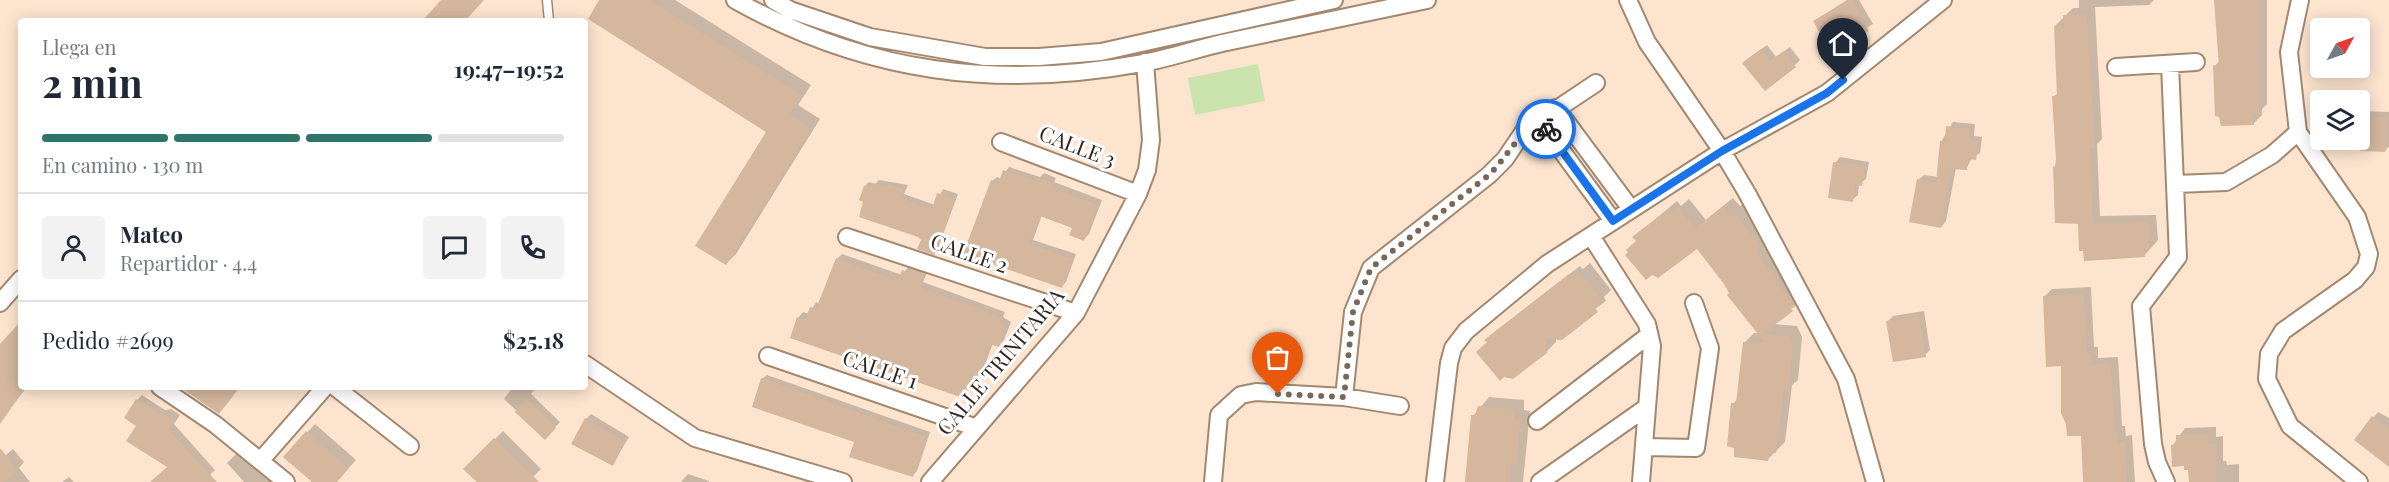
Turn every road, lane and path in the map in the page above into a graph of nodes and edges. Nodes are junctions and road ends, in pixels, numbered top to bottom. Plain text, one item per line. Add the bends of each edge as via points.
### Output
1 (547, 0) edge
2 (735, 0) edge
3 (773, 0) edge
4 (1334, 0) edge
5 (1427, 0) edge
6 (1628, 0) edge
7 (1943, 0) edge
8 (2300, 0) edge
9 (549, 18) edge
10 (1145, 62) junction
11 (2196, 62) dead end
12 (2170, 64) junction
13 (2116, 67) dead end
14 (1596, 83) dead end
15 (1556, 108) junction
16 (1539, 120) junction
17 (2298, 132) junction
18 (1001, 142) dead end
19 (1722, 151) junction
20 (2176, 184) junction
21 (1138, 194) junction
22 (1631, 209) junction
23 (1613, 221) junction
24 (1590, 236) junction
25 (847, 237) dead end
26 (18, 282) edge
27 (0, 303) edge
28 (1694, 303) dead end
29 (1076, 313) junction
30 (1649, 336) junction
31 (768, 356) dead end
32 (588, 366) edge
33 (164, 390) edge
34 (322, 390) edge
35 (339, 390) edge
36 (1344, 397) junction
37 (1400, 406) dead end
38 (1647, 407) junction
39 (1537, 421) dead end
40 (977, 428) junction
41 (410, 446) dead end
42 (1644, 447) junction
43 (261, 460) junction
44 (286, 482) edge
45 (843, 482) edge
46 (930, 482) edge
47 (1213, 482) edge
48 (1435, 482) edge
49 (1540, 482) edge
50 (1641, 482) edge
51 (1875, 482) edge
52 (2166, 482) edge
53 (2359, 482) edge

1 - 9 lane
2 - 10 street via 781,26 861,56 921,69 1032,75
3 - 4 street via 790,10 870,37 985,57 1028,57 1101,52
5 - 10 street
6 - 19 street via 1647,42
7 - 19 street via 1827,93
8 - 17 street via 2289,52
10 - 21 street, CALLE TRINITARIA via 1151,140 1148,170
11 - 12 street
12 - 13 street
12 - 20 street
14 - 15 street
15 - 16 street
15 - 22 street
16 - 23 street
16 - 36 street via 1524,131 1489,175 1371,268 1353,312
17 - 20 street via 2272,155 2226,182
17 - 53 street via 2357,217 2369,254 2366,267 2355,280 2283,331 2269,354 2267,379 2290,426
18 - 21 street, CALLE 3
19 - 22 street
19 - 51 street via 1846,379
20 - 52 street via 2178,257 2141,306 2153,444
21 - 29 street, CALLE TRINITARIA
22 - 23 street
23 - 24 street
24 - 30 street via 1631,296 1647,324
24 - 48 street via 1504,298 1466,331 1453,348
25 - 29 street, CALLE 2
26 - 27 street
28 - 42 street via 1710,348 1696,448
29 - 40 street, CALLE TRINITARIA
30 - 38 street via 1652,346
30 - 39 street
31 - 40 street, CALLE 1
32 - 45 street via 695,438
33 - 43 street
34 - 43 street
35 - 41 street
36 - 37 street
36 - 47 street via 1256,392 1241,395 1219,415
38 - 42 street
38 - 49 street
40 - 46 street, CALLE TRINITARIA
42 - 50 street
43 - 44 street

